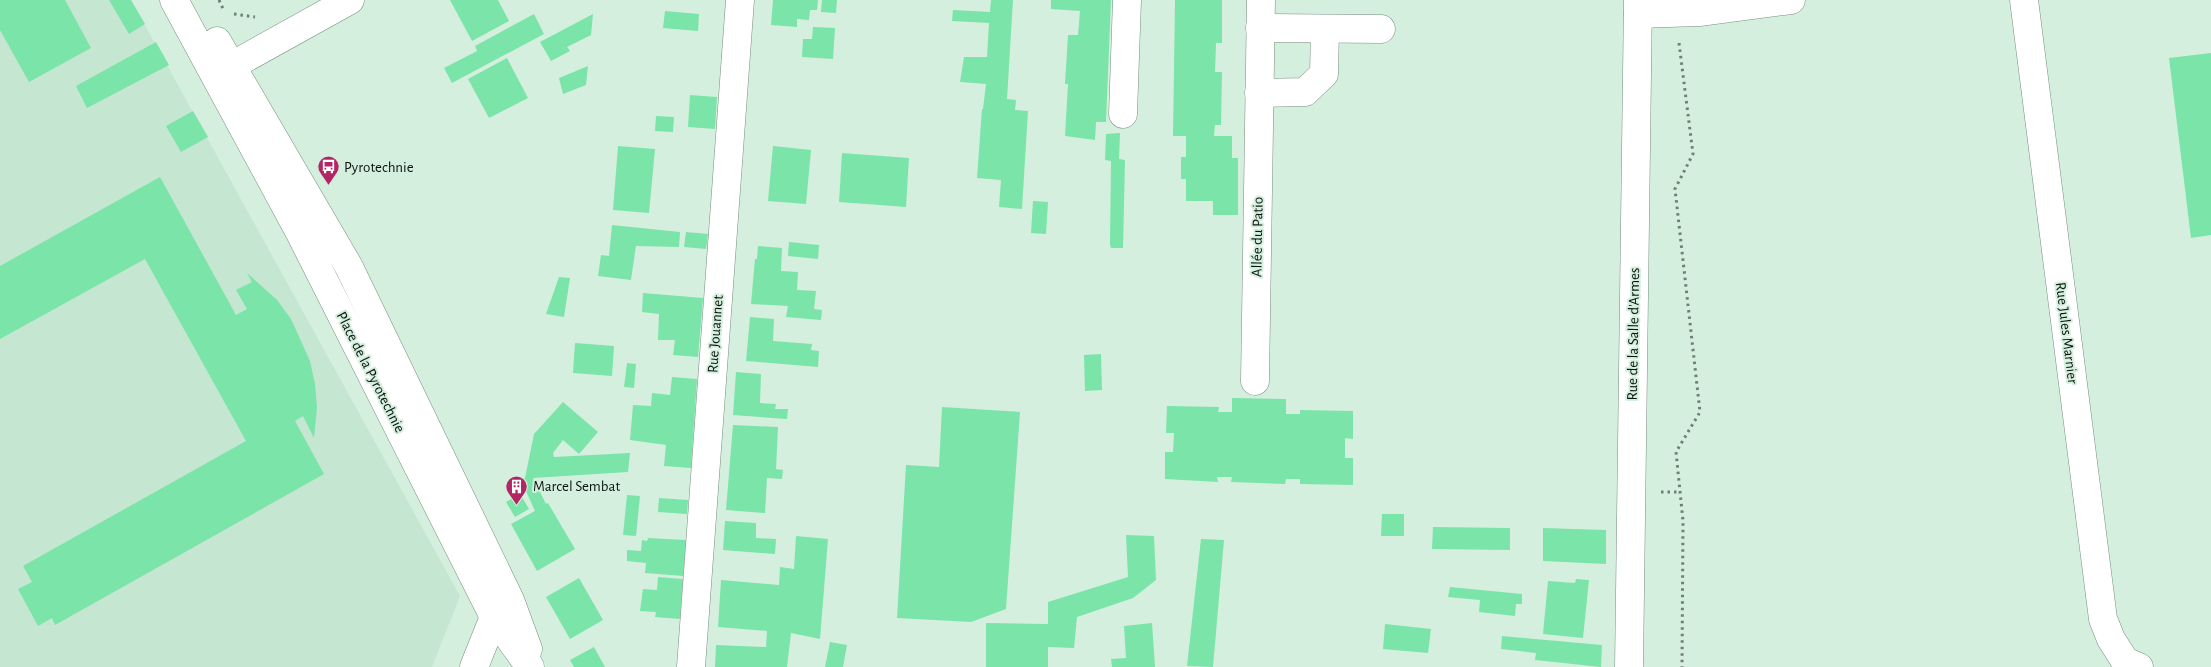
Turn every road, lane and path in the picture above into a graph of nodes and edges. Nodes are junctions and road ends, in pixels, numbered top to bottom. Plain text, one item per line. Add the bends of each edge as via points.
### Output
1 (174, 0) edge
2 (194, 0) edge
3 (218, 0) edge
4 (350, 0) edge
5 (740, 0) edge
6 (1127, 0) edge
7 (1261, 0) edge
8 (1791, 0) edge
9 (2024, 0) edge
10 (1638, 7) edge
11 (1675, 13) junction
12 (259, 18) dead end
13 (1260, 28) junction
14 (1325, 29) junction
15 (1381, 29) dead end
16 (223, 70) junction
17 (1259, 93) junction
18 (1123, 114) dead end
19 (1255, 381) dead end
20 (502, 608) junction
21 (2132, 664) edge
22 (474, 667) edge
23 (530, 667) edge
24 (535, 667) edge
25 (691, 667) edge
26 (1629, 667) edge
27 (1682, 667) edge

1 - 16 street, Place de la Pyrotechnie
2 - 16 street, Place de la Pyrotechnie
3 - 12 path via 225,13
4 - 16 street
5 - 25 street, Rue Jouannet
6 - 18 street
7 - 13 street, Allée du Patio
8 - 11 street
9 - 21 street, Rue Jules Marnier via 2103,619 2112,639
10 - 11 street
10 - 26 street, Rue de la Salle d'Armes
11 - 27 path via 1693,154 1675,189 1700,412 1676,452 1683,521
13 - 14 street
13 - 17 street, Allée du Patio
14 - 15 street
14 - 17 street via 1324,74 1305,92
16 - 20 street, Place de la Pyrotechnie via 349,267
17 - 19 street, Allée du Patio
20 - 22 street
20 - 23 street, Place de la Pyrotechnie
20 - 24 street

